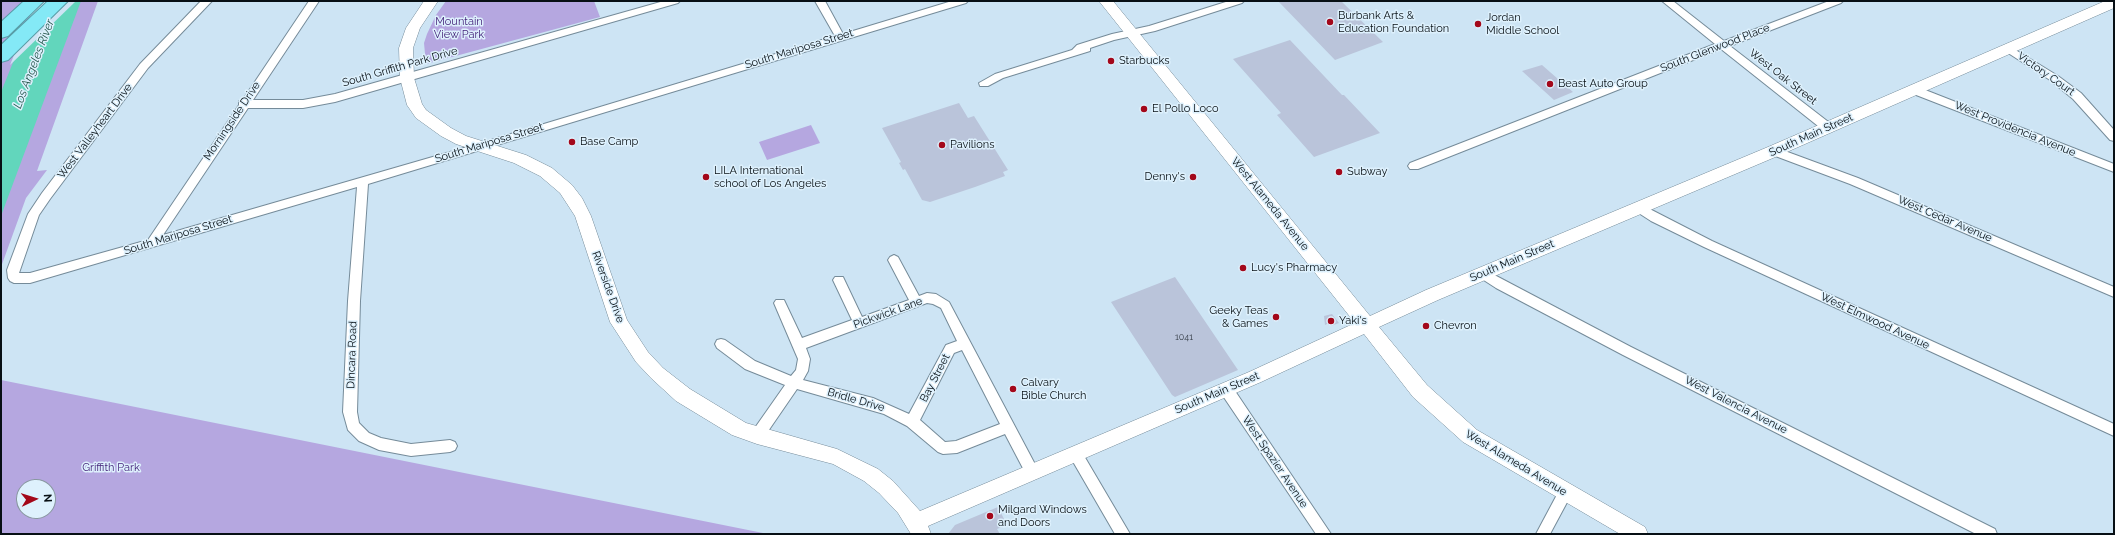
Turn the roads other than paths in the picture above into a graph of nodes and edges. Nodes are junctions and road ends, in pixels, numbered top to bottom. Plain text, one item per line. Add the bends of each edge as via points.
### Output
1 (52, 1) edge
2 (59, 1) edge
3 (207, 1) edge
4 (314, 1) edge
5 (431, 1) edge
6 (675, 1) edge
7 (820, 1) edge
8 (963, 1) edge
9 (1106, 1) edge
10 (1239, 1) edge
11 (1667, 1) edge
12 (1838, 1) edge
13 (2113, 3) edge
14 (17, 28) edge
15 (1132, 34) junction
16 (840, 37) junction
17 (1723, 45) junction
18 (2009, 49) junction
19 (406, 78) junction
20 (984, 83) dead end
21 (1916, 90) junction
22 (244, 104) junction
23 (1827, 127) junction
24 (2114, 137) edge
25 (483, 146) junction
26 (1774, 151) junction
27 (1414, 166) dead end
28 (2114, 168) edge
29 (363, 180) junction
30 (1638, 207) junction
31 (152, 243) junction
32 (894, 260) dead end
33 (1483, 274) junction
34 (14, 278) joint
35 (839, 280) dead end
36 (2114, 292) edge
37 (780, 302) dead end
38 (916, 302) junction
39 (859, 323) junction
40 (1368, 325) junction
41 (965, 343) junction
42 (721, 344) dead end
43 (799, 345) junction
44 (793, 383) junction
45 (1226, 390) junction
46 (912, 422) junction
47 (1009, 426) junction
48 (2114, 430) edge
49 (757, 436) junction
50 (450, 446) dead end
51 (1075, 453) junction
52 (1032, 472) junction
53 (1565, 493) junction
54 (919, 528) edge
55 (1123, 534) edge
56 (1324, 534) edge
57 (1543, 534) edge
58 (1638, 534) edge
59 (1990, 534) edge

1 - 14 highway
2 - 14 highway
3 - 34 street, West Valleyheart Drive via 144,66 46,196 32,222 13,270
4 - 22 street, Morningside Drive
5 - 19 main road, Riverside Drive via 418,18 408,39 405,58
6 - 19 street, South Griffith Park Drive
7 - 16 street
8 - 16 street, South Mariposa Street
9 - 15 main road, West Alameda Avenue
10 - 15 street
11 - 17 street, West Oak Street
12 - 17 street, South Glenwood Place
13 - 18 main road, South Main Street
15 - 20 street
15 - 40 main road, West Alameda Avenue
16 - 25 street, South Mariposa Street
17 - 23 street, West Oak Street
17 - 27 street, South Glenwood Place
18 - 21 main road, South Main Street
18 - 24 street, Victory Court via 2077,96
19 - 22 street, South Griffith Park Drive via 312,103
19 - 25 main road, Riverside Drive via 411,96 421,114 461,140
21 - 23 main road, South Main Street
21 - 28 street, West Providencia Avenue
22 - 31 street, Morningside Drive
23 - 26 main road, South Main Street
25 - 29 street, South Mariposa Street
25 - 49 main road, Riverside Drive via 534,166 566,188 583,216 619,322 642,357 683,396 732,425
26 - 30 main road, South Main Street
26 - 36 street, West Cedar Avenue via 1854,181
29 - 31 street, South Mariposa Street
29 - 50 street, Dincara Road via 354,301 350,412 353,426 364,437 379,444 411,450
30 - 33 main road, South Main Street
30 - 48 street, West Elmwood Avenue via 1708,244
31 - 34 street, South Mariposa Street via 30,278
32 - 38 street
33 - 40 main road, South Main Street
33 - 59 street, West Valencia Avenue via 1612,343
35 - 39 street
37 - 43 street
38 - 39 street, Pickwick Lane
38 - 41 street, Pickwick Lane via 931,299 945,305
39 - 43 street, Pickwick Lane
40 - 45 main road, South Main Street
40 - 53 main road, West Alameda Avenue via 1420,390 1452,422 1495,452
41 - 46 street, Bay Street via 950,349
41 - 47 street, Pickwick Lane
42 - 44 street, Bridle Drive via 750,365
43 - 44 street via 804,365
44 - 46 street, Bridle Drive via 873,404
44 - 49 street
45 - 51 main road, South Main Street
45 - 56 street, West Spazier Avenue
46 - 47 street, Bridle Drive via 943,448 950,448
47 - 52 street, Pickwick Lane
49 - 54 main road, Riverside Drive via 851,463 886,487
51 - 52 main road, South Main Street
51 - 55 street
52 - 54 main road, South Main Street
53 - 57 street
53 - 58 main road, West Alameda Avenue

